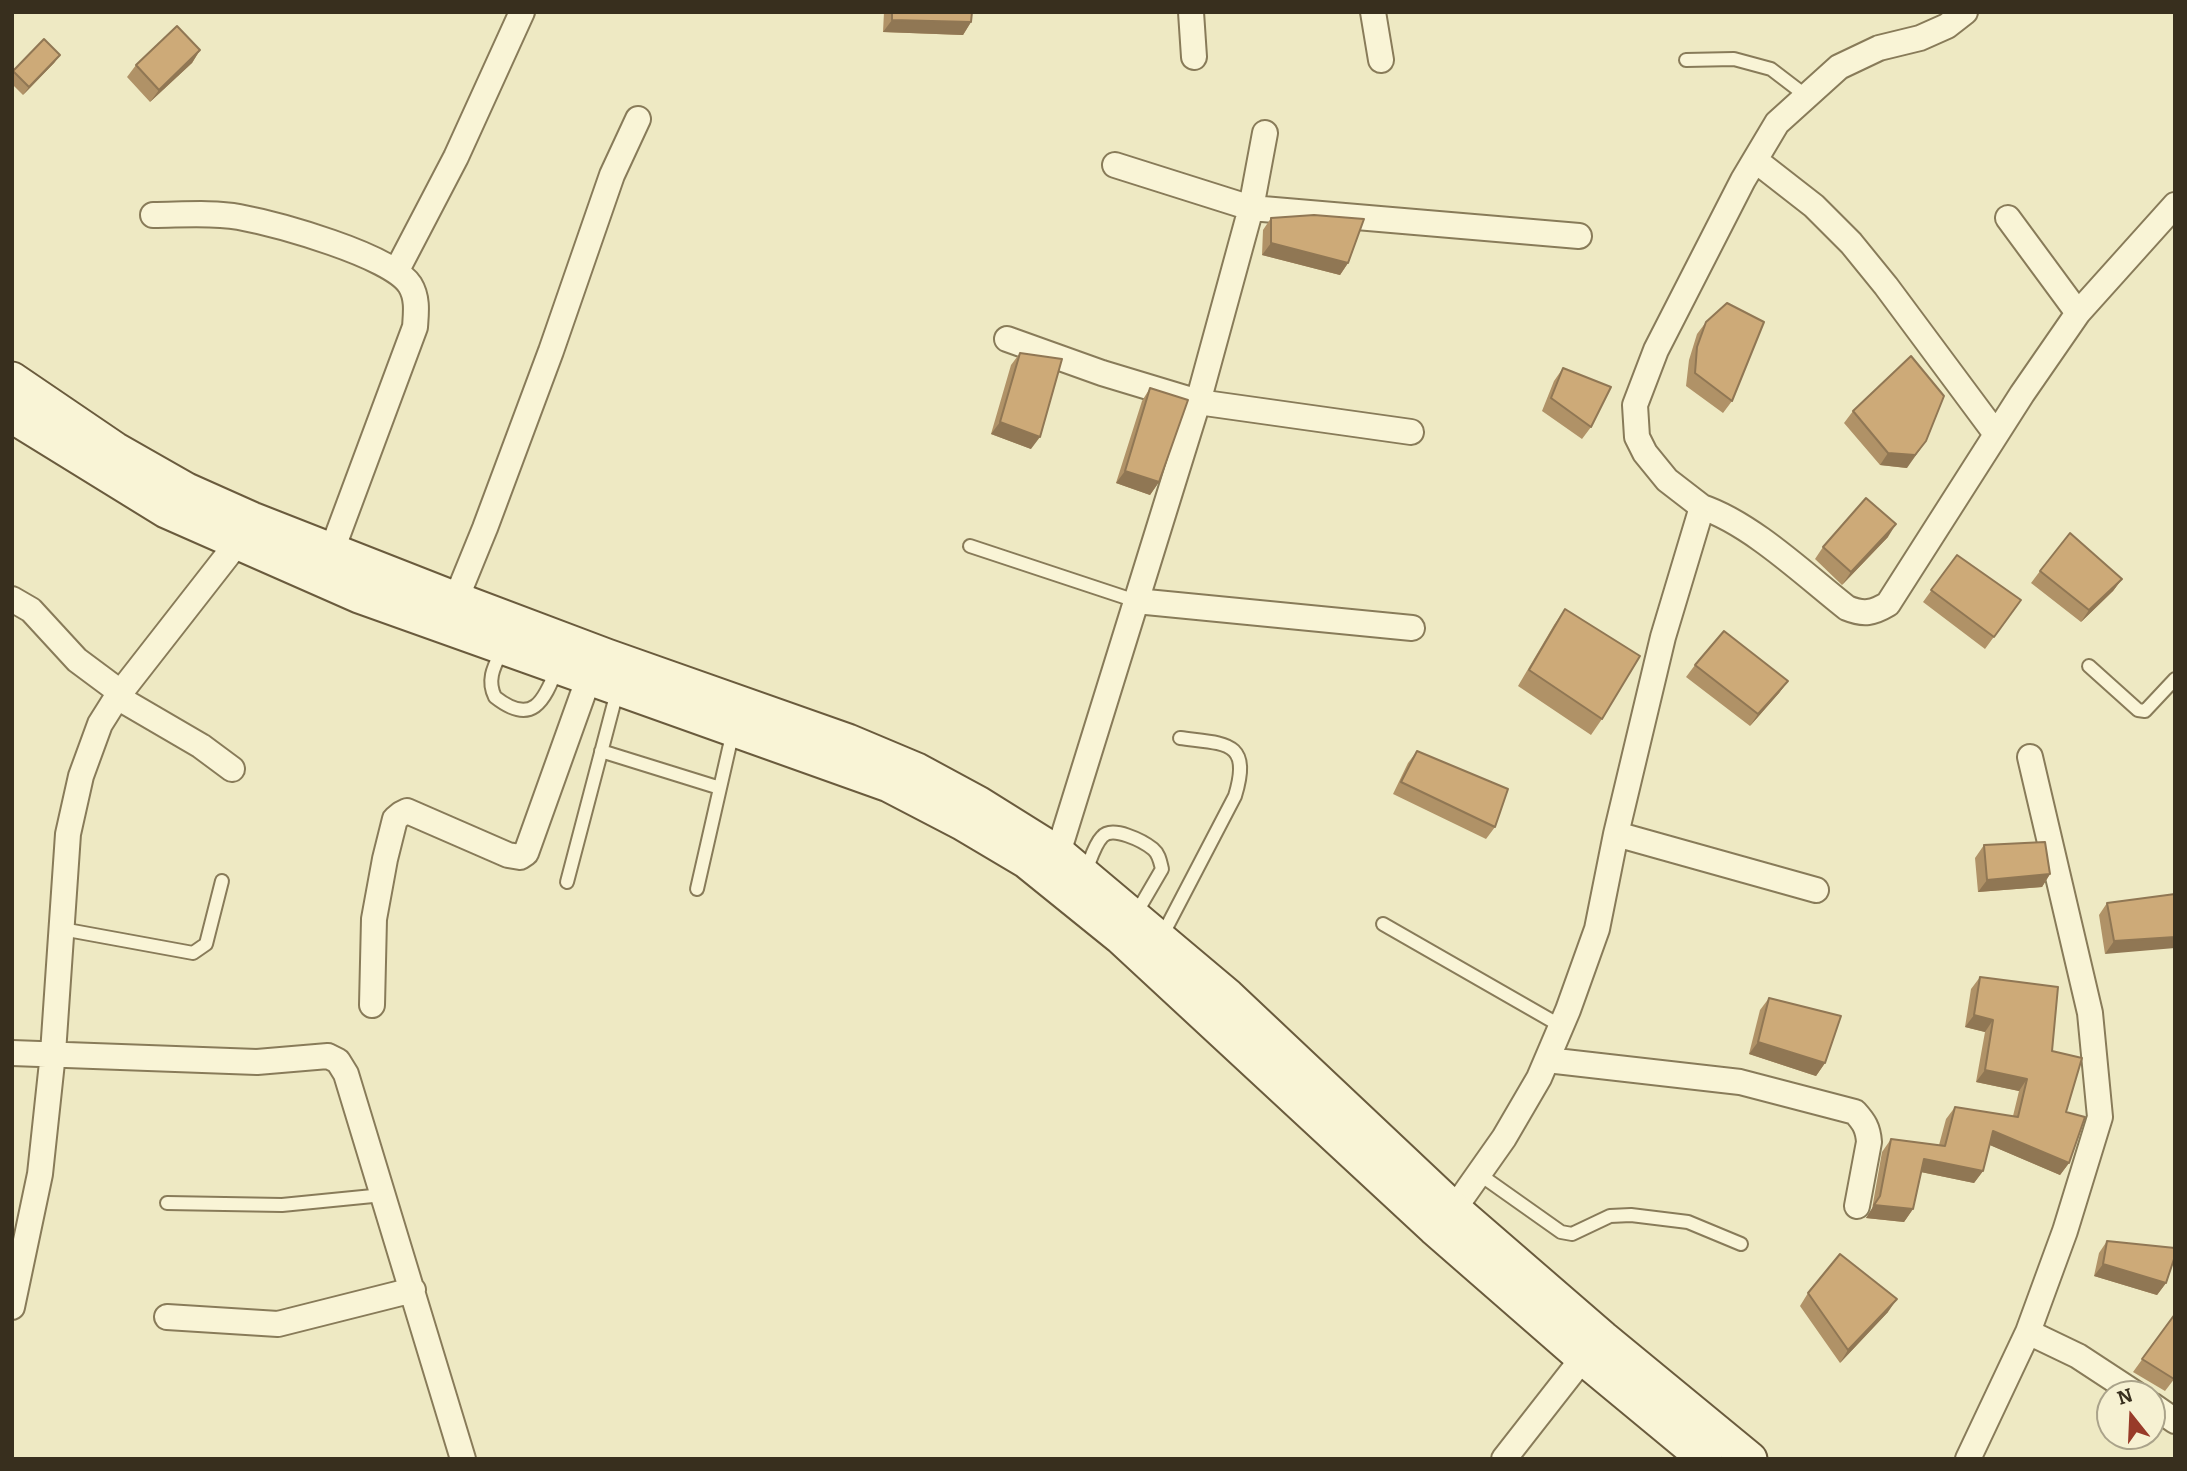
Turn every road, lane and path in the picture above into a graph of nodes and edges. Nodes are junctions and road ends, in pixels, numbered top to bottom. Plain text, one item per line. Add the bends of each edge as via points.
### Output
1 (522, 12) edge
2 (1191, 12) edge
3 (1373, 12) edge
4 (1965, 12) edge
5 (1194, 57) dead end
6 (1381, 60) dead end
7 (1686, 61) dead end
8 (1805, 95) junction
9 (638, 120) dead end
10 (1265, 133) dead end
11 (1755, 160) junction
12 (1115, 165) dead end
13 (2175, 205) edge
14 (1251, 208) junction
15 (153, 215) dead end
16 (2008, 218) dead end
17 (1579, 236) dead end
18 (397, 270) junction
19 (2078, 313) junction
20 (1007, 340) dead end
21 (12, 379) edge
22 (1198, 402) junction
23 (12, 416) edge
24 (1411, 432) dead end
25 (1996, 434) junction
26 (1702, 507) junction
27 (238, 542) junction
28 (970, 546) dead end
29 (332, 550) junction
30 (12, 598) edge
31 (456, 599) junction
32 (1136, 601) junction
33 (1412, 628) dead end
34 (503, 648) junction
35 (558, 666) junction
36 (2089, 666) dead end
37 (2175, 679) edge
38 (603, 682) junction
39 (118, 694) junction
40 (733, 730) junction
41 (1180, 737) dead end
42 (601, 751) junction
43 (2030, 757) dead end
44 (232, 768) dead end
45 (720, 788) junction
46 (1616, 834) junction
47 (1058, 853) junction
48 (1084, 875) junction
49 (222, 881) dead end
50 (567, 882) dead end
51 (697, 889) dead end
52 (1816, 890) dead end
53 (1134, 917) junction
54 (1383, 924) dead end
55 (62, 929) junction
56 (1160, 940) junction
57 (372, 1005) dead end
58 (1561, 1026) junction
59 (12, 1053) edge
60 (53, 1053) junction
61 (1547, 1060) junction
62 (1479, 1174) junction
63 (383, 1195) junction
64 (167, 1203) dead end
65 (1857, 1206) dead end
66 (1444, 1219) junction
67 (1741, 1244) dead end
68 (18, 1253) edge
69 (413, 1290) junction
70 (12, 1307) edge
71 (167, 1317) dead end
72 (2028, 1332) junction
73 (1583, 1358) junction
74 (2115, 1380) edge
75 (463, 1459) edge
76 (1504, 1459) edge
77 (1705, 1459) edge
78 (1750, 1459) edge
79 (1968, 1459) edge

1 - 18 street via 456,158
2 - 5 street
3 - 6 street
4 - 8 street via 1920,38 1880,48 1839,67
7 - 8 lane via 1734,59 1771,69
8 - 11 street via 1777,123
9 - 31 street via 612,176
10 - 14 street
11 - 25 street via 1814,206 1851,243
11 - 26 street via 1656,350 1635,405 1637,437 1645,453 1667,480
12 - 14 street
13 - 19 street
14 - 17 street
14 - 22 street
15 - 18 street via 237,216 351,248
16 - 19 street
18 - 29 street via 411,286 417,305 415,327
19 - 25 street
20 - 22 street
21 - 29 main road via 115,449 187,490
22 - 24 street
22 - 32 street
23 - 27 main road via 166,511
25 - 26 street via 1888,604 1872,613 1847,608 1723,514
26 - 46 street via 1663,637
27 - 34 main road via 359,596
27 - 39 street
28 - 32 lane
29 - 31 main road
30 - 39 street via 31,610 76,660
31 - 47 main road via 917,770
32 - 33 street
32 - 47 street
34 - 35 main road
34 - 35 lane via 490,684 495,697 515,709 529,710 541,703
35 - 38 main road
36 - 37 lane via 2138,710 2145,710
38 - 40 main road
38 - 42 lane
38 - 57 street via 526,853 520,857 407,811 396,819 374,919
39 - 44 street
39 - 55 street via 100,724 80,776 68,834
40 - 45 lane
40 - 66 main road via 888,785 1026,860
41 - 56 lane via 1223,744 1236,751 1240,780
42 - 45 lane
42 - 50 lane
43 - 72 street via 2090,1013 2100,1117 2066,1231
45 - 51 lane
46 - 52 street
46 - 58 street via 1597,929
47 - 48 main road
48 - 53 main road
48 - 53 lane via 1102,837 1110,832 1153,849 1162,869
49 - 55 lane via 206,944 193,953
53 - 56 main road
54 - 58 lane
55 - 60 street
56 - 66 main road via 1228,996
58 - 61 street
59 - 60 street
60 - 63 street via 257,1062 328,1056 338,1061 346,1074
60 - 68 street via 40,1174
61 - 62 street
61 - 65 street via 1740,1082 1855,1112 1865,1122 1869,1142
62 - 66 street
62 - 67 lane via 1561,1233 1572,1234 1610,1216 1631,1215 1688,1222
63 - 64 lane via 282,1205
63 - 69 street
66 - 73 main road
66 - 78 main road via 1602,1338
68 - 70 street
69 - 71 street via 278,1324
69 - 75 street
72 - 74 street
72 - 79 street
73 - 76 street
73 - 77 main road

